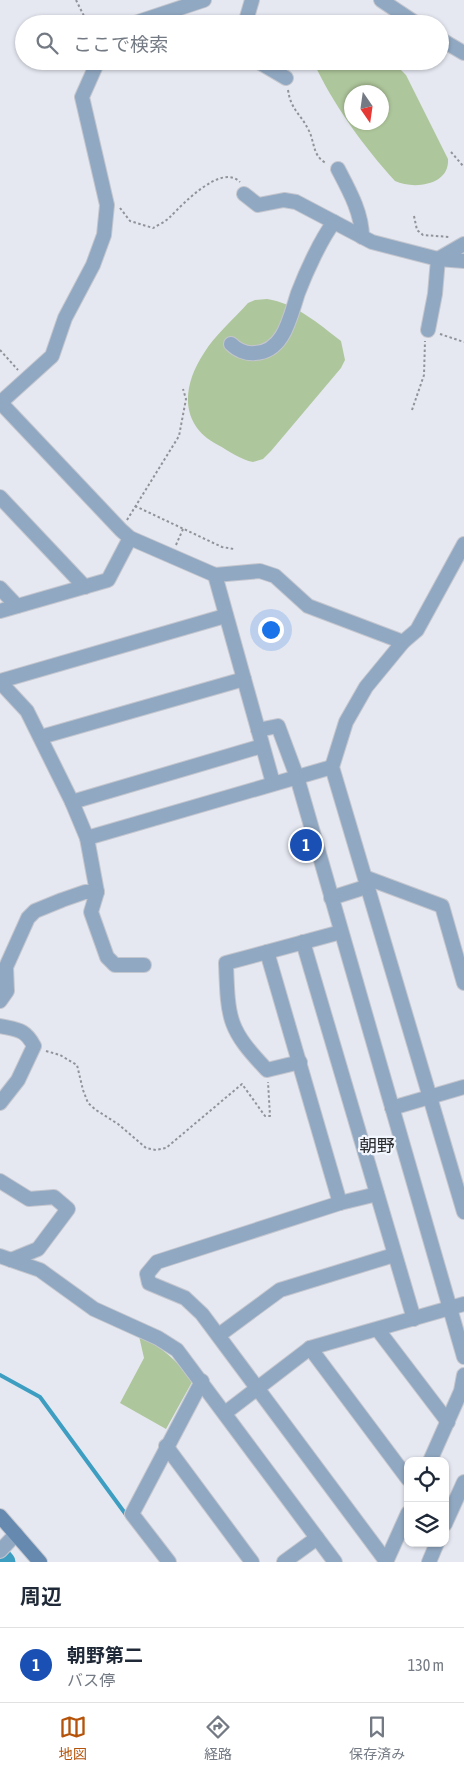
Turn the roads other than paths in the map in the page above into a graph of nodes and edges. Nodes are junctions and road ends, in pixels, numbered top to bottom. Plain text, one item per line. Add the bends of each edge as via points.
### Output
1 (204, 0) edge
2 (252, 0) edge
3 (381, 0) edge
4 (159, 15) edge
5 (248, 15) edge
6 (404, 15) edge
7 (449, 44) edge
8 (464, 53) edge
9 (94, 70) edge
10 (272, 70) edge
11 (286, 78) road end
12 (338, 169) road end
13 (244, 194) road end
14 (334, 222) junction
15 (362, 237) junction
16 (460, 240) edge
17 (438, 259) junction
18 (464, 261) edge
19 (428, 330) road end
20 (231, 344) dead end
21 (0, 402) edge
22 (0, 497) edge
23 (126, 534) junction
24 (464, 544) edge
25 (215, 576) junction
26 (85, 587) junction
27 (0, 588) edge
28 (17, 606) junction
29 (0, 611) edge
30 (225, 616) junction
31 (403, 642) junction
32 (244, 679) junction
33 (0, 682) edge
34 (258, 730) junction
35 (41, 737) junction
36 (262, 746) junction
37 (332, 766) junction
38 (297, 777) junction
39 (273, 783) junction
40 (72, 802) junction
41 (88, 838) junction
42 (368, 882) junction
43 (97, 892) junction
44 (331, 898) junction
45 (341, 932) junction
46 (303, 942) junction
47 (459, 949) edge
48 (267, 952) junction
49 (144, 965) dead end
50 (464, 983) edge
51 (0, 1001) edge
52 (0, 1026) edge
53 (300, 1062) junction
54 (464, 1087) edge
55 (431, 1096) junction
56 (0, 1103) edge
57 (392, 1108) junction
58 (0, 1181) edge
59 (377, 1194) junction
60 (340, 1203) junction
61 (464, 1212) edge
62 (394, 1255) junction
63 (6, 1258) edge
64 (457, 1306) edge
65 (414, 1319) junction
66 (378, 1330) junction
67 (219, 1335) junction
68 (310, 1348) junction
69 (464, 1356) edge
70 (464, 1375) edge
71 (202, 1381) junction
72 (257, 1388) junction
73 (225, 1413) junction
74 (448, 1422) junction
75 (166, 1446) junction
76 (432, 1457) edge
77 (404, 1474) edge
78 (464, 1482) edge
79 (449, 1515) edge
80 (0, 1516) edge
81 (404, 1521) edge
82 (16, 1534) junction
83 (317, 1538) junction
84 (435, 1547) edge
85 (0, 1551) edge
86 (386, 1561) edge
87 (40, 1562) edge
88 (168, 1562) edge
89 (252, 1562) edge
90 (284, 1562) edge
91 (335, 1562) edge
92 (429, 1562) edge

1 - 4 street
2 - 5 street
3 - 6 street
7 - 8 street
9 - 21 street via 82,97 107,204 104,236 93,265 65,318 52,356
10 - 11 street
12 - 15 street via 362,227
13 - 14 street via 258,205 284,200 296,202
14 - 15 street
14 - 20 street via 323,236 298,293 293,314 274,347 266,353 250,354
15 - 17 street
16 - 17 street
17 - 18 street
17 - 19 street
21 - 23 street
22 - 26 street
23 - 25 street
23 - 26 street via 108,580
24 - 31 street via 417,630
25 - 30 street
25 - 31 street via 260,571 275,576 308,606
26 - 28 street
27 - 28 street
28 - 29 street
30 - 32 street
30 - 33 street
31 - 37 street via 366,687 346,722
32 - 34 street
32 - 35 street
33 - 35 street via 27,711
34 - 36 street
34 - 38 street via 278,726
35 - 40 street
36 - 39 street
36 - 40 street
37 - 38 street
37 - 42 street
38 - 39 street
38 - 44 street
39 - 41 street
40 - 41 street
41 - 43 street
42 - 44 street
42 - 47 street via 442,906
42 - 55 street
43 - 49 street via 91,912 107,958 115,965
43 - 51 street via 85,892 35,910 28,918 6,967 7,991
44 - 45 street
45 - 46 street
45 - 57 street
46 - 48 street
46 - 59 street
47 - 50 street
48 - 53 street
48 - 53 street via 226,964 227,1004 234,1028 242,1043 268,1070
52 - 56 street via 20,1030 28,1035 34,1046 18,1080
53 - 60 street
54 - 55 street
55 - 57 street
55 - 61 street
57 - 64 street
58 - 63 street via 29,1198 54,1197 68,1209 38,1249
59 - 60 street
59 - 62 street
60 - 67 street via 157,1262 151,1267 147,1274 149,1283 185,1298
62 - 65 street
62 - 67 street via 280,1290
63 - 71 street via 40,1270 94,1309 158,1338 177,1350
64 - 65 street
64 - 69 street
65 - 66 street
66 - 68 street
66 - 74 street
67 - 72 street
68 - 72 street
68 - 77 street
70 - 74 street
71 - 73 street
71 - 75 street
72 - 73 street
72 - 86 street
73 - 83 street
74 - 76 street
75 - 88 street via 132,1514
75 - 89 street
78 - 79 street
80 - 82 main road
81 - 86 street
82 - 85 street
82 - 87 main road
83 - 90 street
83 - 91 street
84 - 92 street

